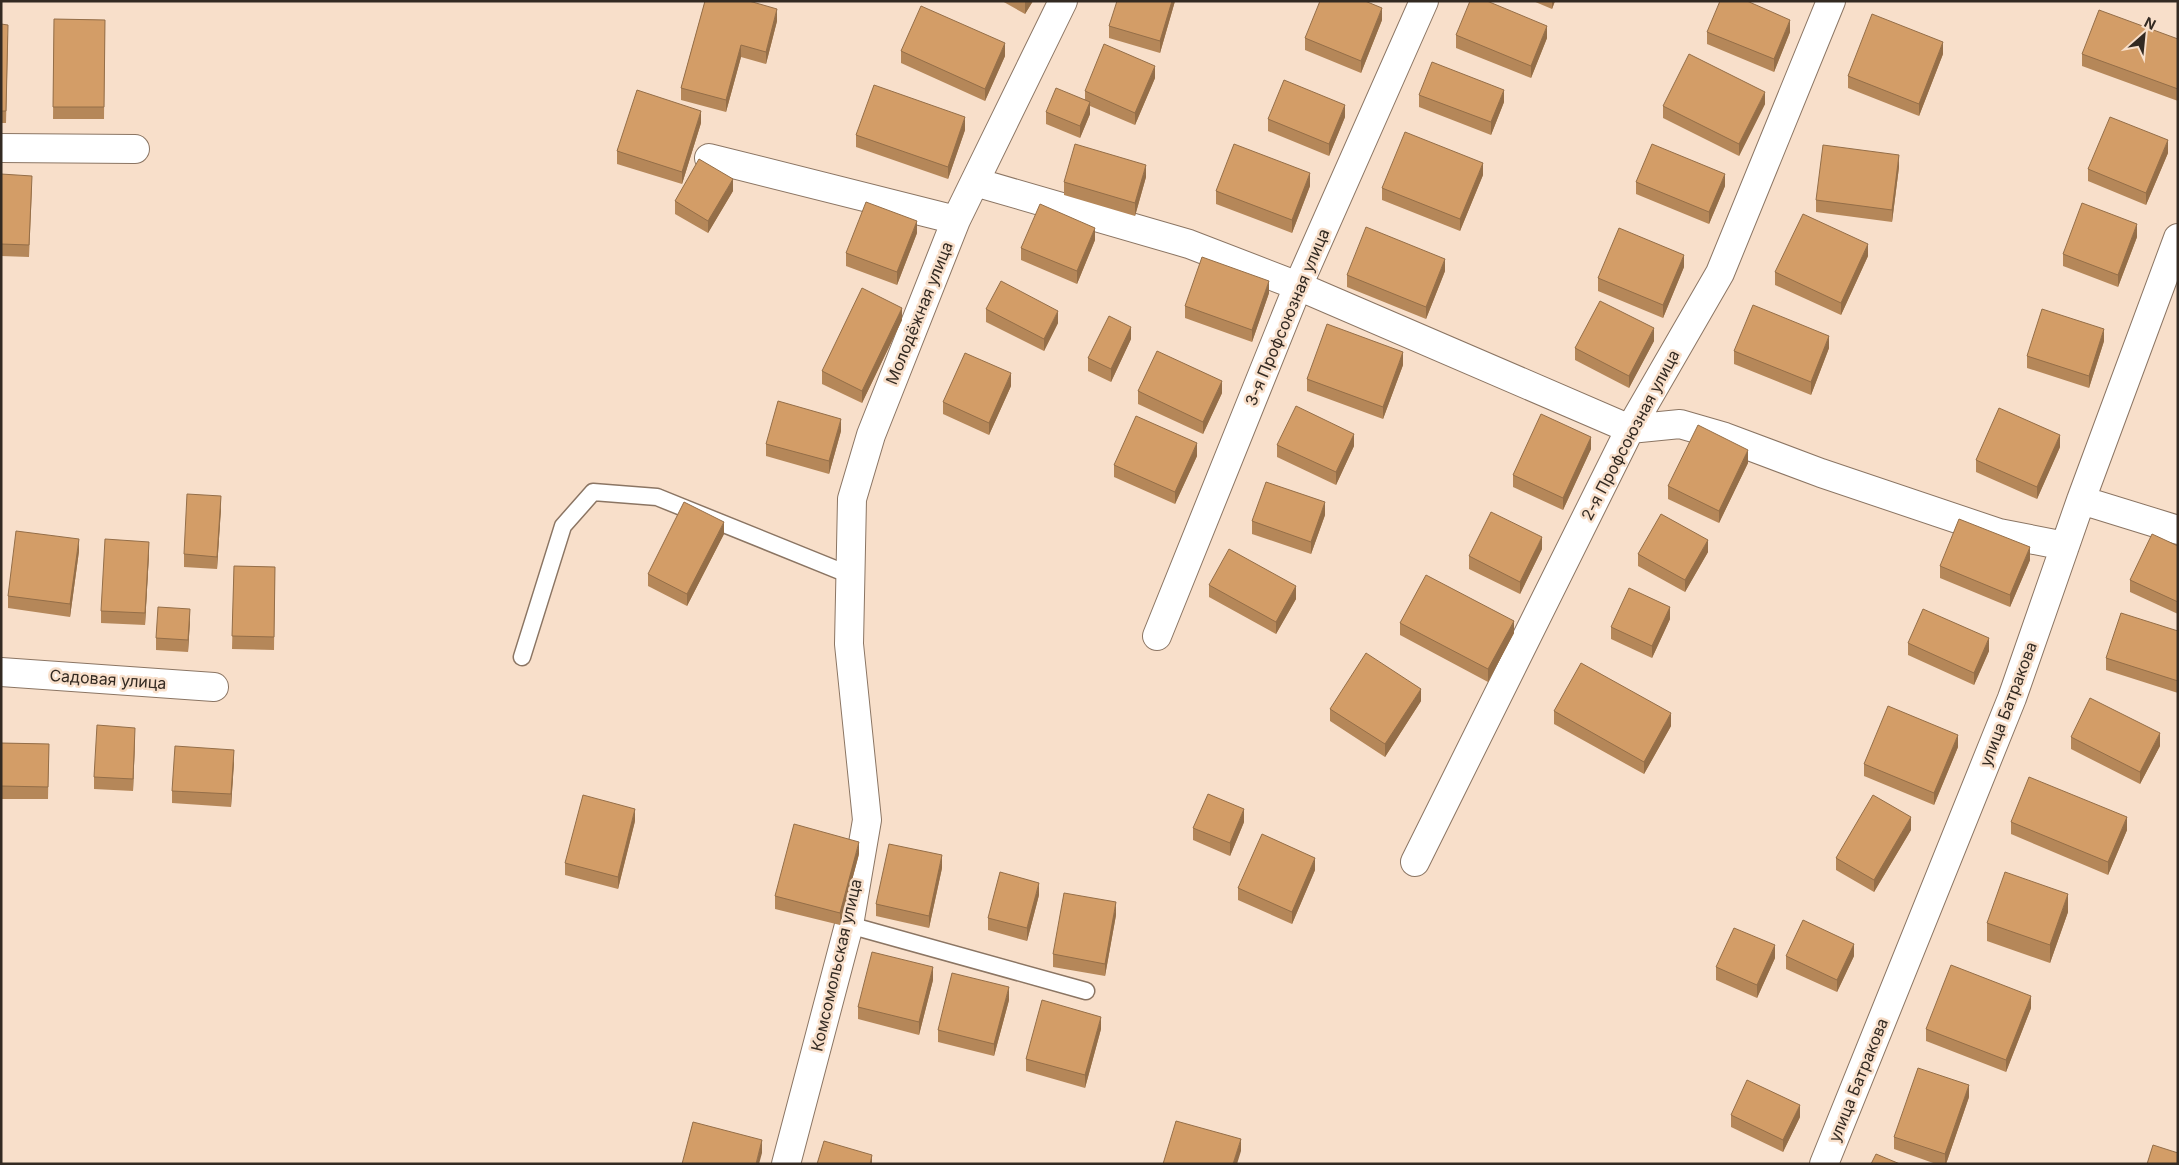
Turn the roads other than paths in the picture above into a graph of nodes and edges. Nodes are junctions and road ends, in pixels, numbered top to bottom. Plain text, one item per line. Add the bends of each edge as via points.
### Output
1 (1063, 1) edge
2 (1424, 1) edge
3 (1831, 1) edge
4 (1, 148) edge
5 (135, 150) dead end
6 (709, 158) dead end
7 (975, 182) junction
8 (956, 220) junction
9 (2178, 238) edge
10 (1298, 286) junction
11 (1630, 429) junction
12 (2081, 500) junction
13 (2178, 530) edge
14 (2065, 546) junction
15 (850, 575) junction
16 (1156, 636) dead end
17 (849, 644) joint
18 (522, 658) dead end
19 (1, 672) edge
20 (214, 686) dead end
21 (1415, 862) dead end
22 (849, 925) junction
23 (1086, 991) dead end
24 (786, 1164) edge
25 (1824, 1164) edge

1 - 7 street, Молодёжная улица
2 - 10 street, 3-я Профсоюзная улица
3 - 11 street, 2-я Профсоюзная улица via 1720,273
4 - 5 street
6 - 8 street
7 - 8 street, Молодёжная улица
7 - 10 street via 1189,244
8 - 15 street, Молодёжная улица via 870,435 852,500
9 - 12 street, улица Батракова
10 - 11 street
10 - 16 street, 3-я Профсоюзная улица
11 - 14 street via 1680,424 1999,533
11 - 21 street, 2-я Профсоюзная улица
12 - 13 street
12 - 14 street, улица Батракова
14 - 25 street, улица Батракова via 2012,698
15 - 17 street, Молодёжная улица
15 - 18 lane via 657,497 593,492 563,526
17 - 22 street, Комсомольская улица via 867,820
19 - 20 street, Садовая улица
22 - 23 lane
22 - 24 street, Комсомольская улица

